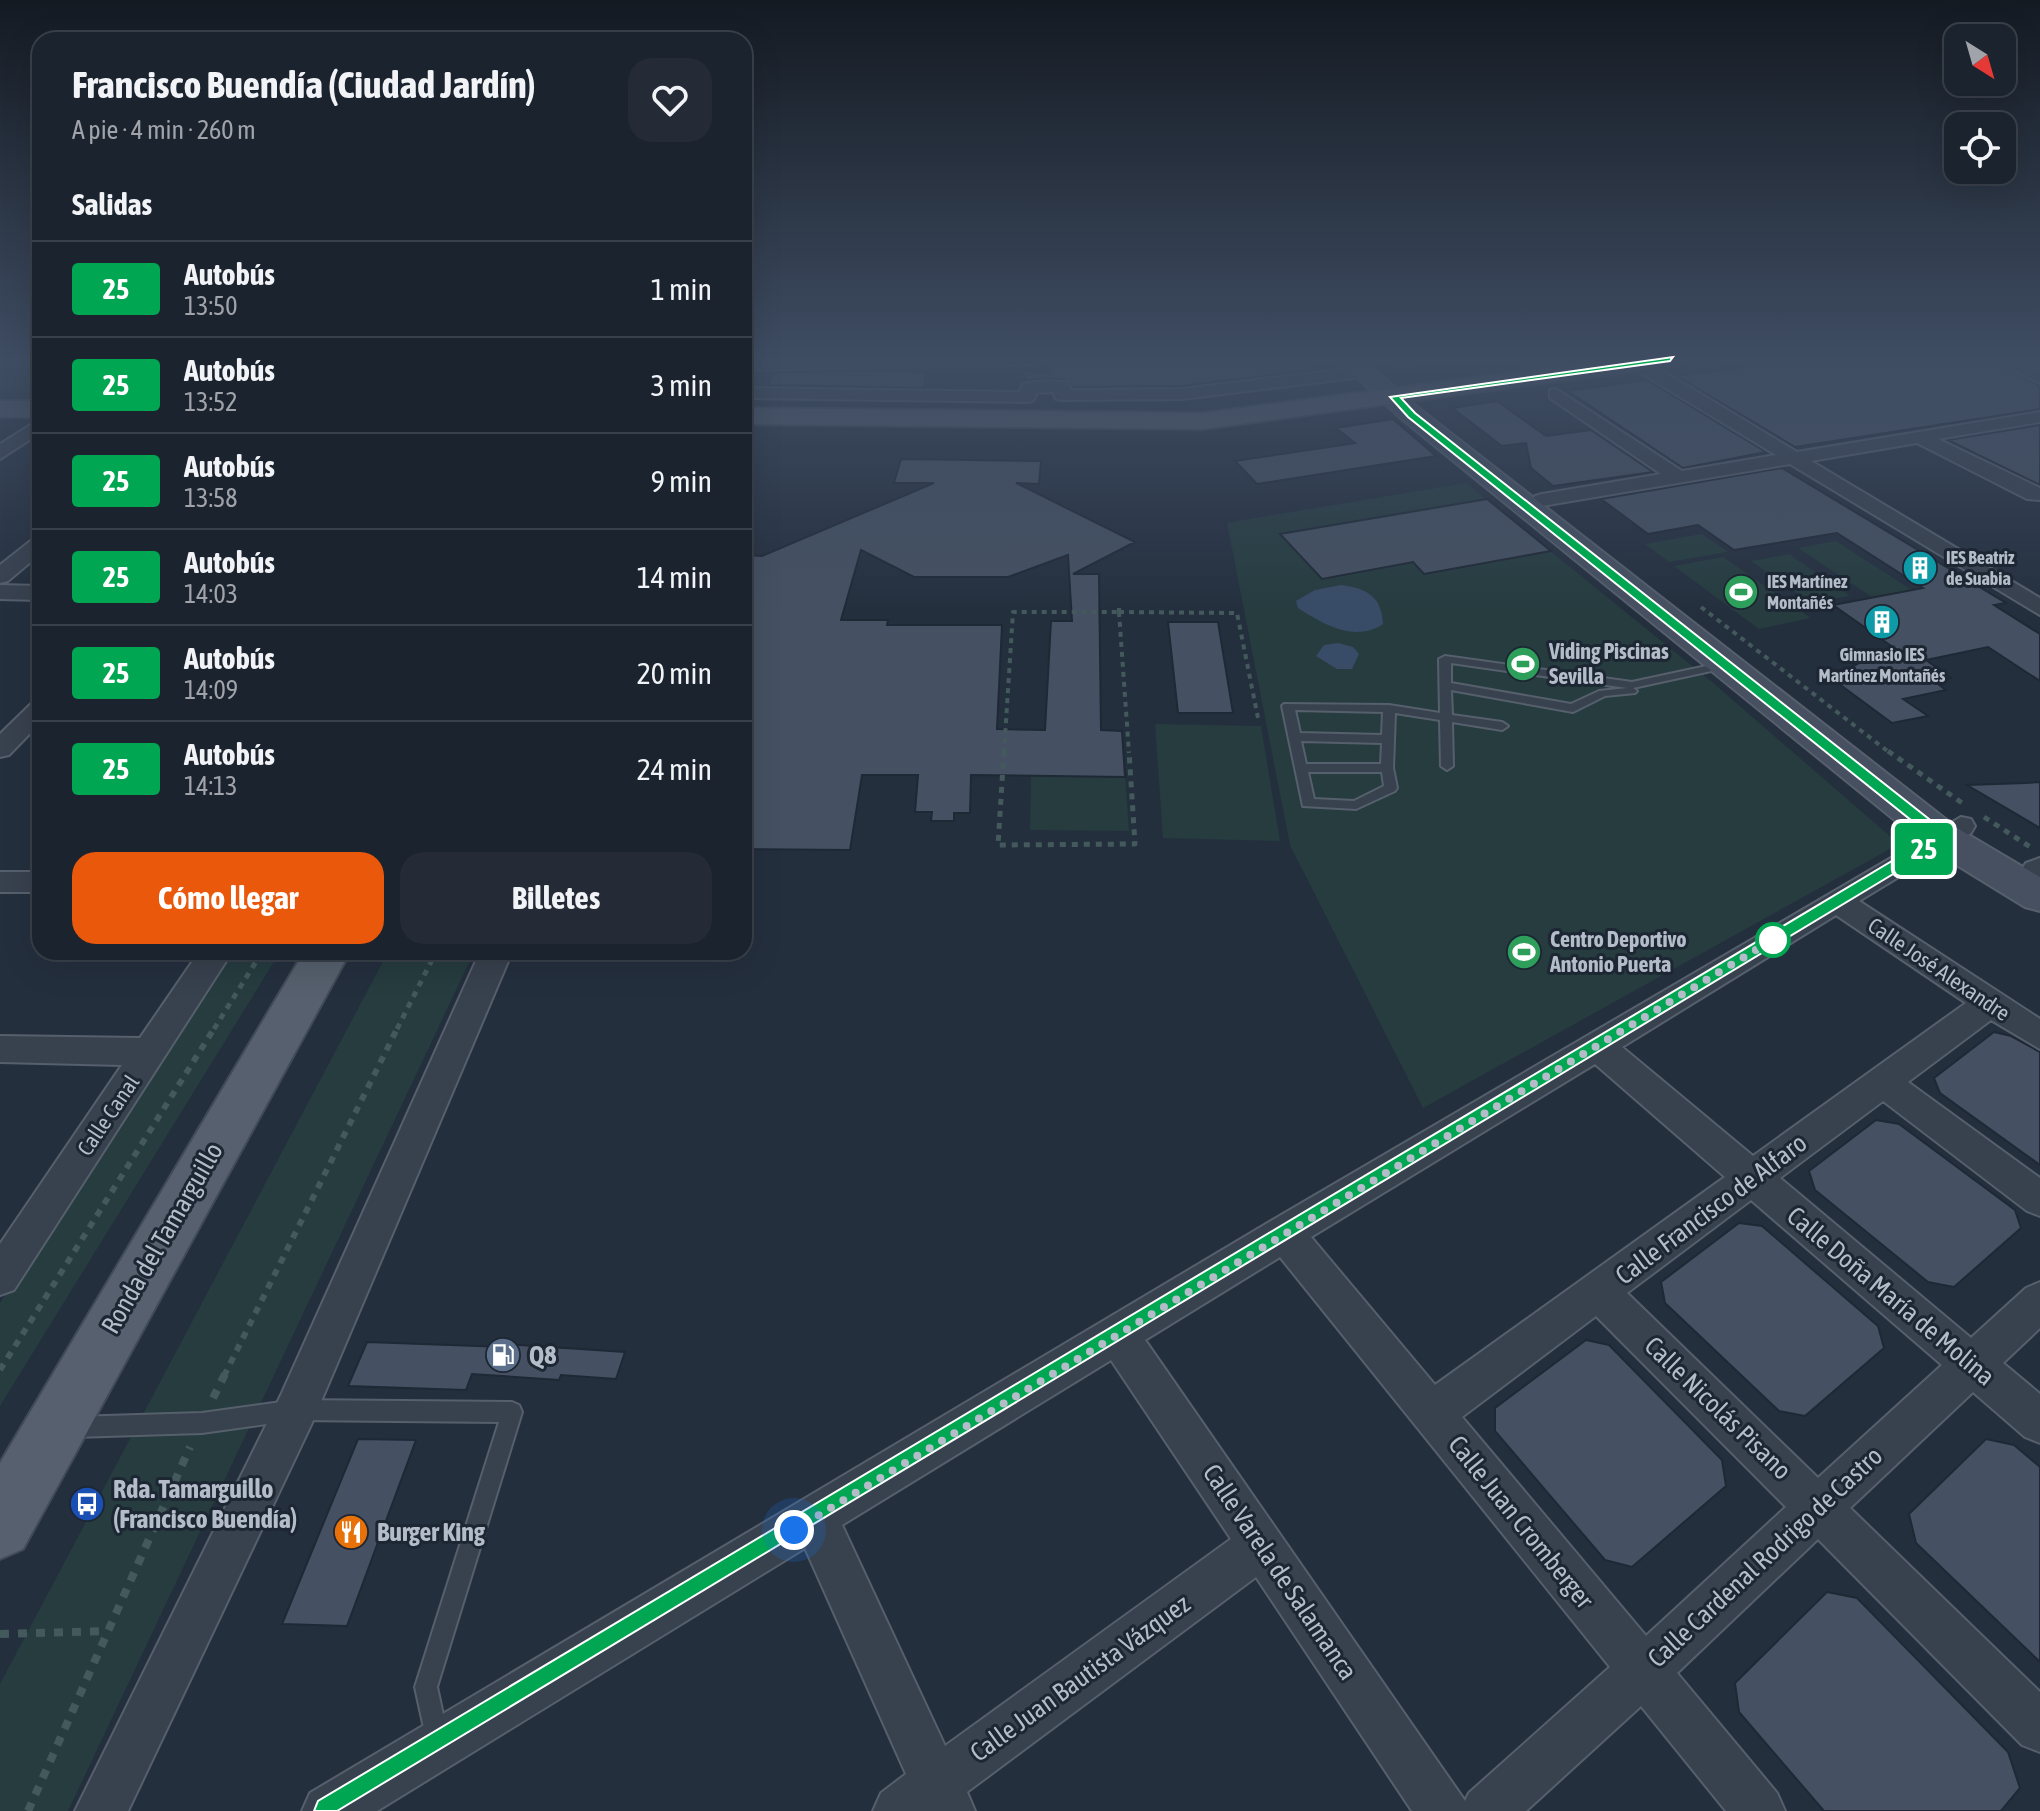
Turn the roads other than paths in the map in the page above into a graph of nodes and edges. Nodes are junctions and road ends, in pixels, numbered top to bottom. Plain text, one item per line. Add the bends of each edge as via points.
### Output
1 (1448, 444) edge
2 (1469, 444) edge
3 (1633, 444) edge
4 (1769, 444) edge
5 (1882, 444) edge
6 (1932, 444) edge
7 (1794, 459) junction
8 (1677, 476) junction
9 (2040, 494) edge
10 (1542, 500) junction
11 (32, 550) edge
12 (0, 576) edge
13 (0, 592) edge
14 (32, 593) edge
15 (2040, 608) edge
16 (1730, 668) junction
17 (1447, 686) junction
18 (1389, 709) junction
19 (1446, 716) junction
20 (1502, 726) dead end
21 (30, 730) edge
22 (1294, 737) junction
23 (1388, 739) junction
24 (0, 749) edge
25 (1447, 766) dead end
26 (1300, 768) junction
27 (1387, 768) junction
28 (1952, 832) junction
29 (2039, 872) edge
30 (0, 882) edge
31 (32, 882) edge
32 (1837, 901) junction
33 (211, 960) edge
34 (322, 960) edge
35 (493, 960) edge
36 (1990, 1003) junction
37 (2040, 1036) edge
38 (1597, 1046) junction
39 (0, 1049) edge
40 (150, 1052) junction
41 (1883, 1082) junction
42 (1752, 1179) junction
43 (2040, 1199) edge
44 (1284, 1233) junction
45 (0, 1277) edge
46 (1599, 1292) junction
47 (2040, 1301) edge
48 (1117, 1334) junction
49 (1971, 1364) junction
50 (296, 1410) junction
51 (1432, 1413) junction
52 (2040, 1422) edge
53 (54, 1428) junction
54 (1818, 1506) junction
55 (815, 1518) junction
56 (0, 1526) edge
57 (1261, 1545) junction
58 (1643, 1671) junction
59 (2040, 1727) edge
60 (438, 1746) junction
61 (928, 1802) edge
62 (101, 1811) edge
63 (328, 1811) edge
64 (1443, 1811) edge
65 (1487, 1811) edge
66 (1759, 1811) edge

1 - 16 main road
2 - 10 main road
3 - 8 street
4 - 7 street
5 - 7 street
6 - 9 street
7 - 8 street
7 - 15 street
8 - 10 street
10 - 28 main road
11 - 12 street
13 - 14 street
16 - 17 lane via 1603,693 1573,708
16 - 17 lane via 1632,685 1445,659
16 - 28 main road
17 - 19 lane
18 - 19 lane
18 - 22 lane via 1288,706
18 - 23 lane
19 - 20 lane
19 - 25 lane
21 - 24 street
22 - 23 lane
22 - 26 lane
23 - 27 lane
26 - 27 lane
26 - 27 lane via 1308,803 1356,805 1391,788
28 - 29 main road
28 - 32 street
30 - 31 street
32 - 36 street, Calle José Alexandre
32 - 38 street
33 - 40 street, Calle Canal
34 - 53 main road, Ronda del Tamarguillo
35 - 50 street
36 - 37 street, Calle José Alexandre
36 - 41 street, Calle Francisco de Alfaro
38 - 42 street, Calle Doña María de Molina
38 - 44 street
39 - 40 street
40 - 45 street, Calle Canal
41 - 42 street, Calle Francisco de Alfaro
41 - 43 street
42 - 46 street, Calle Francisco de Alfaro
42 - 49 street, Calle Doña María de Molina
44 - 48 street
44 - 51 street, Calle Juan Cromberger
46 - 51 street, Calle Francisco de Alfaro
46 - 54 street, Calle Nicolás Pisano
47 - 49 street, Calle Cardenal Rodrigo de Castro
48 - 55 street
48 - 57 street, Calle Varela de Salamanca
49 - 52 street, Calle Doña María de Molina
49 - 54 street, Calle Cardenal Rodrigo de Castro
50 - 53 lane via 202,1423
50 - 60 lane via 512,1412 426,1687
50 - 62 street
51 - 58 street, Calle Juan Cromberger
53 - 56 main road, Ronda del Tamarguillo
54 - 58 street, Calle Cardenal Rodrigo de Castro
54 - 59 street, Calle Nicolás Pisano
55 - 60 street
55 - 61 street
57 - 61 street, Calle Juan Bautista Vázquez
57 - 64 street, Calle Varela de Salamanca
58 - 65 street, Calle Cardenal Rodrigo de Castro
58 - 66 street, Calle Juan Cromberger
60 - 63 street

